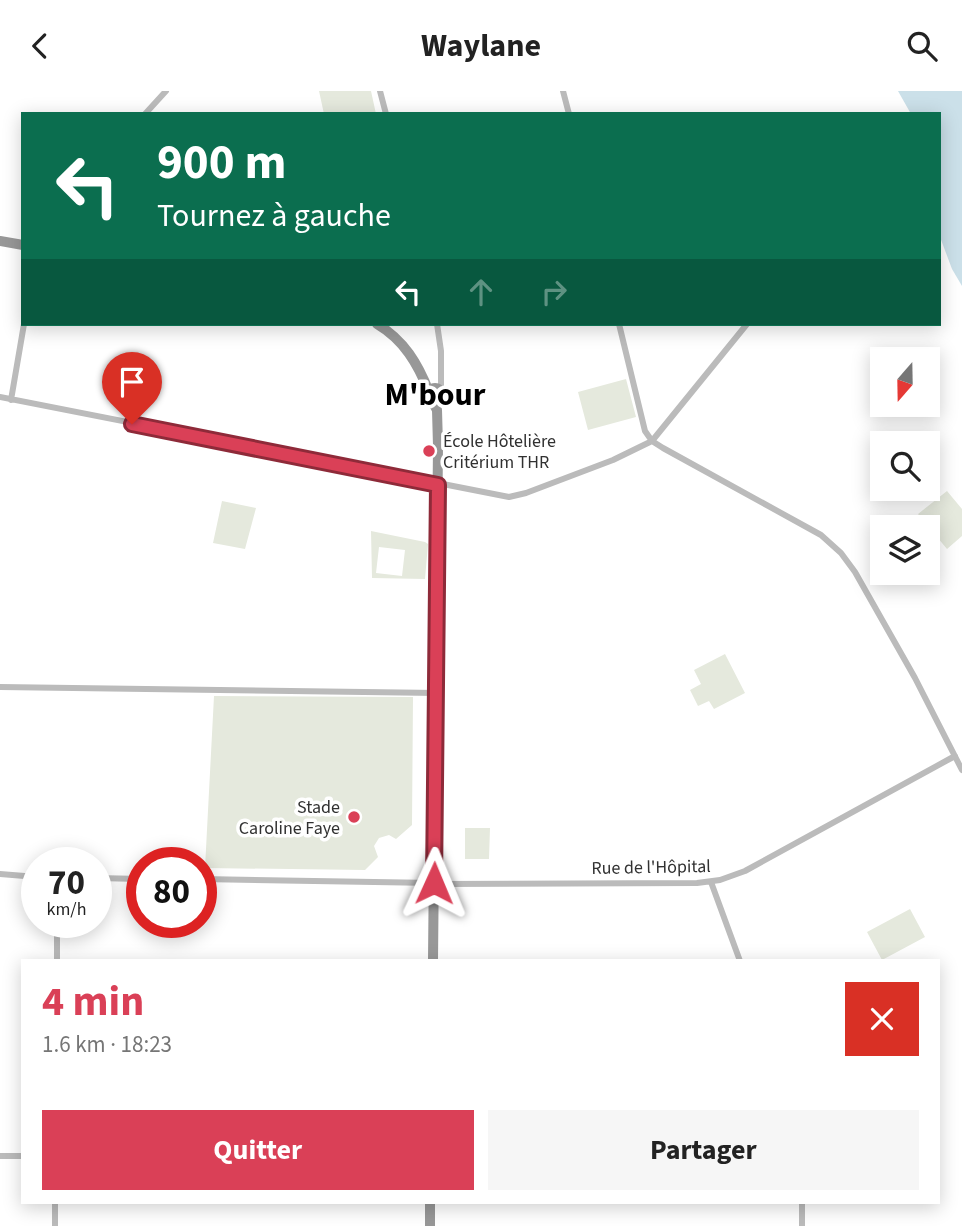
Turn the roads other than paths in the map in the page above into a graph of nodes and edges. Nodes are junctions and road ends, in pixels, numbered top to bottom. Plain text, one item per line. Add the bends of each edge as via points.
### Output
1 (166, 91) edge
2 (380, 91) edge
3 (563, 91) edge
4 (147, 112) edge
5 (385, 112) edge
6 (568, 112) edge
7 (0, 241) edge
8 (21, 245) edge
9 (24, 326) edge
10 (380, 326) edge
11 (438, 326) edge
12 (619, 326) edge
13 (745, 326) edge
14 (434, 391) junction
15 (0, 397) edge
16 (11, 400) junction
17 (652, 441) junction
18 (438, 485) junction
19 (0, 687) edge
20 (437, 693) junction
21 (955, 756) junction
22 (962, 770) edge
23 (0, 874) edge
24 (21, 876) edge
25 (217, 879) edge
26 (711, 882) junction
27 (436, 884) junction
28 (57, 938) edge
29 (57, 959) edge
30 (433, 959) edge
31 (739, 959) edge
32 (0, 1156) edge
33 (21, 1157) edge
34 (55, 1204) edge
35 (430, 1204) edge
36 (802, 1204) edge
37 (55, 1226) edge
38 (430, 1226) edge
39 (802, 1226) edge

1 - 4 main road
2 - 5 main road
3 - 6 main road
7 - 8 highway
9 - 16 main road
10 - 14 highway via 396,337
11 - 14 main road via 441,351
12 - 17 main road via 641,418
13 - 17 main road
14 - 18 highway
15 - 16 main road
16 - 18 main road
17 - 18 main road via 512,497
17 - 21 main road via 821,535 841,553 873,601
18 - 20 highway
19 - 20 main road
20 - 27 highway
21 - 22 main road
21 - 26 main road, Rue de l'Hôpital via 740,874
23 - 24 main road
25 - 27 main road, Rue de l'Hôpital
26 - 27 main road, Rue de l'Hôpital
26 - 31 main road
27 - 30 highway
28 - 29 main road
32 - 33 main road
34 - 37 main road
35 - 38 highway
36 - 39 main road

